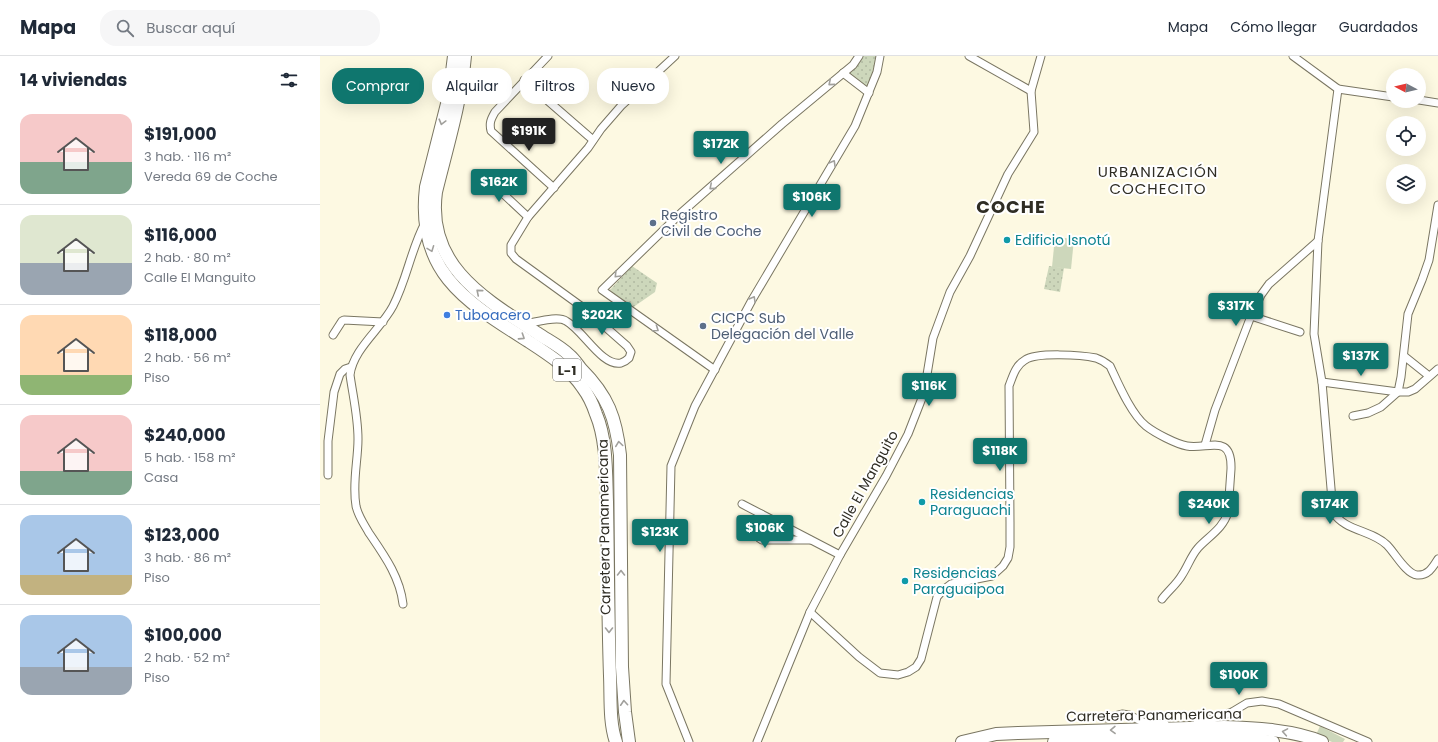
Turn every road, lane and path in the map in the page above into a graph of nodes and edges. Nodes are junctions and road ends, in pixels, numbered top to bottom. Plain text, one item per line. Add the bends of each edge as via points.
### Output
1 (454, 56) edge
2 (465, 56) edge
3 (548, 56) edge
4 (675, 56) edge
5 (858, 56) edge
6 (880, 56) edge
7 (969, 56) edge
8 (1041, 56) edge
9 (1293, 56) edge
10 (536, 68) edge
11 (843, 73) junction
12 (520, 84) edge
13 (1338, 89) junction
14 (1031, 91) junction
15 (868, 93) junction
16 (1386, 96) edge
17 (1426, 101) edge
18 (1438, 103) edge
19 (552, 104) edge
20 (593, 140) junction
21 (483, 175) dead end
22 (554, 188) junction
23 (1438, 205) edge
24 (1437, 214) edge
25 (528, 217) junction
26 (425, 223) junction
27 (1318, 241) junction
28 (1251, 316) junction
29 (383, 322) junction
30 (523, 324) junction
31 (1300, 332) dead end
32 (333, 335) dead end
33 (1404, 356) junction
34 (351, 367) junction
35 (1438, 369) edge
36 (714, 370) junction
37 (1429, 376) junction
38 (1322, 382) junction
39 (1398, 392) junction
40 (1353, 416) dead end
41 (1204, 445) junction
42 (328, 475) dead end
43 (742, 504) dead end
44 (761, 514) junction
45 (812, 540) junction
46 (840, 555) junction
47 (1438, 559) edge
48 (1162, 599) dead end
49 (402, 604) dead end
50 (810, 612) junction
51 (1106, 718) dead end
52 (1143, 726) junction
53 (1088, 741) edge
54 (616, 742) edge
55 (629, 742) edge
56 (689, 742) edge
57 (757, 742) edge
58 (962, 742) edge
59 (1054, 742) edge
60 (1273, 742) edge
61 (1322, 742) edge
62 (1368, 742) edge

1 -> 26 main road, Carretera Panamericana / L-1 via 449,96 426,187
30 -> 2 main road, Carretera Panamericana / L-1 via 493,304 465,280 450,262 436,229 436,192 459,101
3 - 10 street
4 - 20 street via 621,106
5 - 11 street via 853,65
6 - 15 street via 877,72
7 - 14 street
8 - 14 street, Calle El Manguito
9 - 13 street
11 - 15 street
11 -> 36 street via 681,213 602,290
12 - 22 street via 495,112 491,119 491,131
13 - 16 street
13 - 27 street
14 - 46 street, Calle El Manguito via 1034,132 1008,174 970,256 950,292 933,338 924,392 908,434
36 -> 15 street via 752,300 855,126
17 - 18 street
19 - 20 street
20 - 22 street
21 - 25 street
22 - 25 street
23 - 24 street
24 - 33 street via 1429,260 1408,314
25 - 30 street via 511,245 513,256 585,309 631,352 629,358 621,363 611,363 566,320 553,318
26 - 29 street via 405,279
26 -> 54 main road, Carretera Panamericana / L-1 via 432,253 455,287 484,312 568,371 583,388 597,415 606,469 611,713
27 - 28 street via 1269,284
27 - 38 street via 1314,334
28 - 31 street
28 - 41 street
29 - 32 street via 344,320
29 - 34 street
55 -> 30 main road, Carretera Panamericana / L-1 via 622,667 621,478 616,426 603,396 590,378 569,355
33 - 37 street
33 - 39 street
34 - 42 street via 340,374 334,392 328,441
34 - 49 street via 358,437 356,505 360,517 398,583
35 - 37 street
36 - 56 street via 695,406 671,466 666,684
37 - 39 street via 1412,390
38 - 39 street
38 - 47 street via 1333,512 1342,522 1373,535 1387,545 1414,574 1426,574
39 - 40 street via 1381,407
41 - 48 street via 1223,447 1230,457 1228,512 1223,524 1198,548 1182,576
41 - 50 street via 1180,445 1147,427 1138,419 1110,366 1104,361 1095,358 1044,355 1025,359 1015,369 1009,386 1010,547 1003,566 992,576 951,584 943,590 935,604 921,659 916,667 898,675 880,673
43 - 44 street
44 - 45 street
44 - 45 street via 759,538 762,540
45 - 46 street
46 - 50 street, Calle El Manguito
50 - 57 street, Calle El Manguito
51 - 52 street via 1129,715
52 -> 58 main road, Carretera Panamericana via 996,734
61 -> 52 main road, Carretera Panamericana via 1286,732 1244,727
52 - 62 street via 1181,726 1205,722 1248,703 1262,701 1279,704
53 - 59 main road, Carretera Panamericana
53 - 60 main road, Carretera Panamericana via 1241,738

